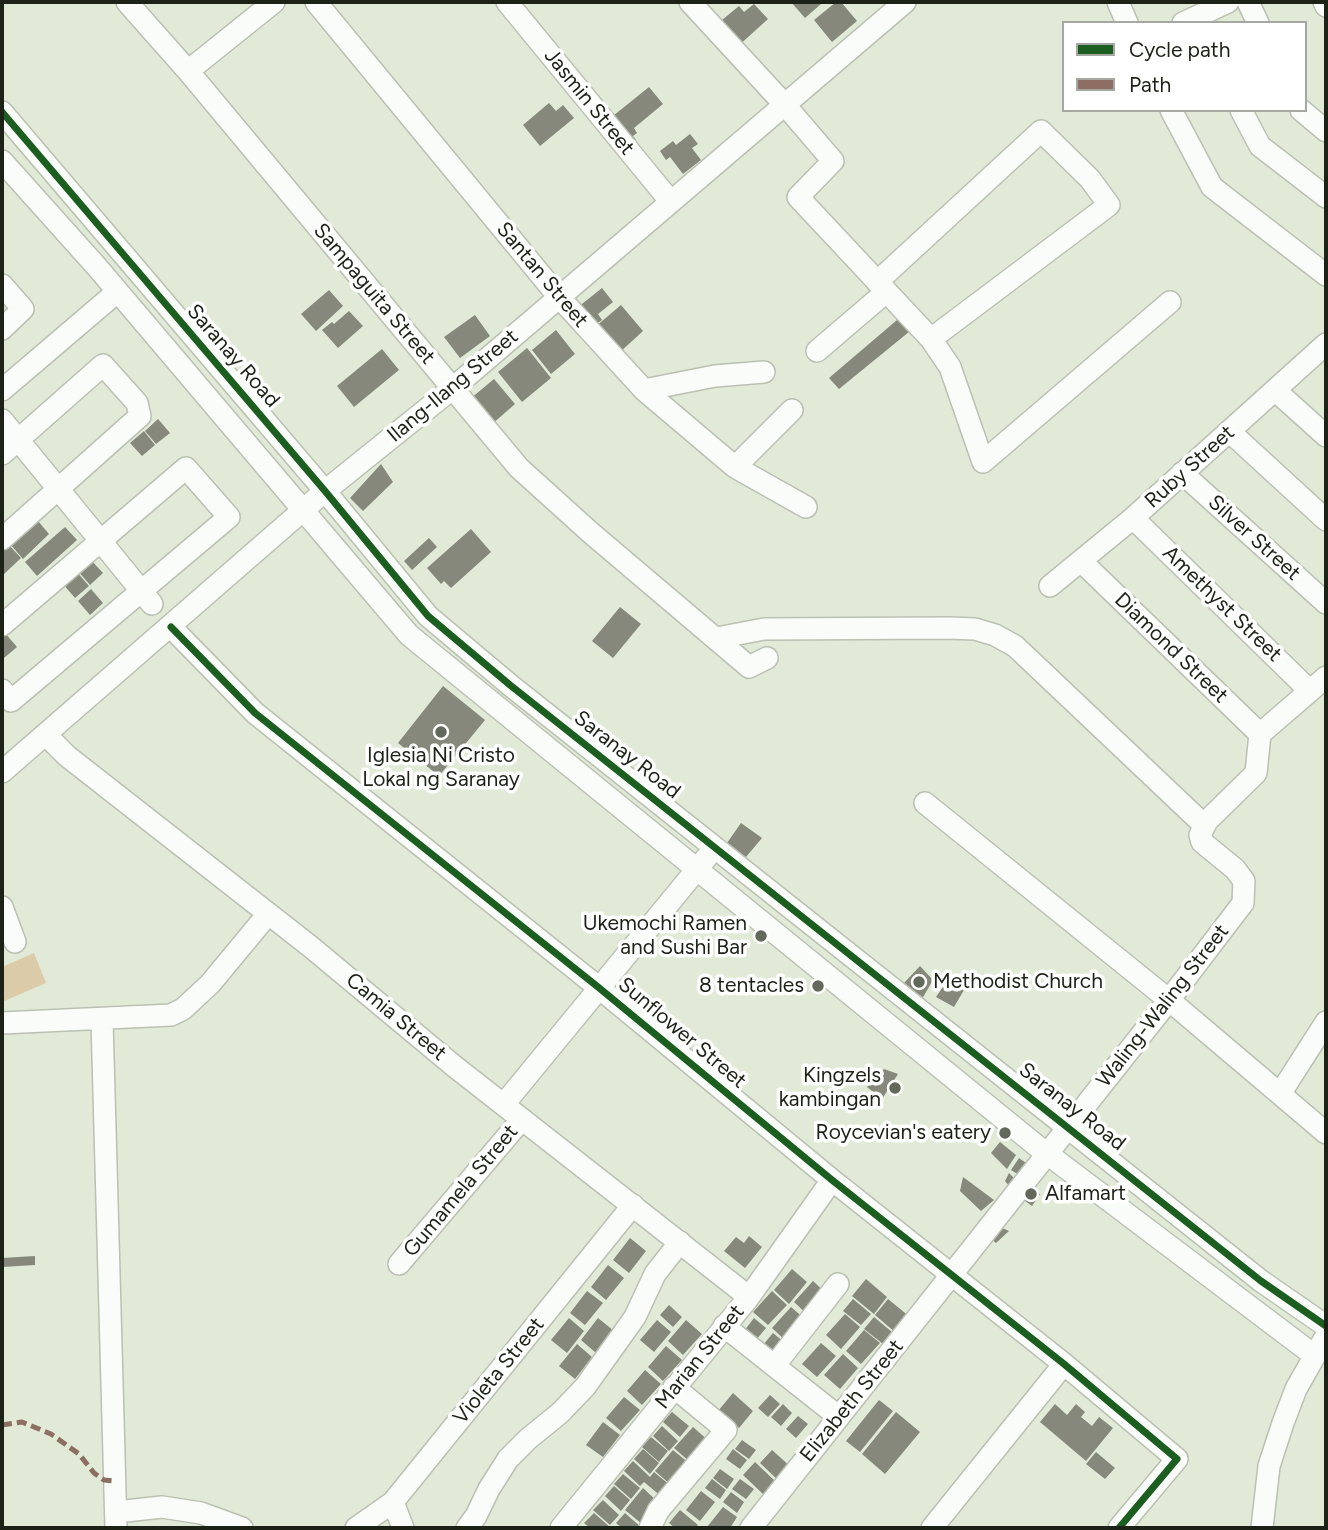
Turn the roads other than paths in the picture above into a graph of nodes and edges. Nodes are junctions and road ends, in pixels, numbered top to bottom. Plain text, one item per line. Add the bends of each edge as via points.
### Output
1 (127, 2) edge
2 (274, 2) edge
3 (316, 2) edge
4 (507, 2) edge
5 (690, 2) edge
6 (1118, 2) edge
7 (1227, 2) edge
8 (1248, 2) edge
9 (890, 6) edge
10 (1188, 16) edge
11 (1126, 21) edge
12 (1257, 21) edge
13 (188, 71) junction
14 (785, 105) junction
15 (2, 112) edge
16 (1172, 112) edge
17 (1242, 112) edge
18 (1303, 112) edge
19 (1326, 131) edge
20 (2, 161) edge
21 (1326, 197) edge
22 (671, 202) junction
23 (1326, 275) edge
24 (2, 285) edge
25 (882, 287) junction
26 (117, 292) junction
27 (559, 297) junction
28 (1170, 302) dead end
29 (2, 329) edge
30 (931, 340) junction
31 (1326, 346) edge
32 (817, 351) dead end
33 (764, 372) dead end
34 (453, 388) junction
35 (2, 390) edge
36 (644, 390) junction
37 (1276, 391) junction
38 (792, 410) dead end
39 (2, 420) edge
40 (1229, 431) junction
41 (1326, 436) edge
42 (19, 440) junction
43 (2, 454) edge
44 (735, 467) junction
45 (1182, 473) junction
46 (60, 490) junction
47 (326, 491) junction
48 (806, 507) dead end
49 (303, 510) junction
50 (1133, 518) junction
51 (1326, 520) edge
52 (2, 539) edge
53 (101, 541) junction
54 (1082, 562) junction
55 (1050, 586) dead end
56 (147, 598) junction
57 (1326, 603) edge
58 (2, 625) edge
59 (171, 627) junction
60 (717, 638) junction
61 (767, 658) dead end
62 (1318, 684) edge
63 (2, 690) edge
64 (1260, 734) junction
65 (46, 735) junction
66 (5, 764) edge
67 (925, 803) dead end
68 (1203, 824) junction
69 (716, 847) junction
70 (697, 867) junction
71 (2, 906) edge
72 (268, 914) junction
73 (15, 942) dead end
74 (598, 987) junction
75 (1169, 1000) junction
76 (102, 1020) junction
77 (1326, 1022) edge
78 (2, 1023) edge
79 (1280, 1094) junction
80 (504, 1104) junction
81 (522, 1119) junction
82 (1322, 1121) edge
83 (1068, 1126) junction
84 (1047, 1154) junction
85 (832, 1180) junction
86 (633, 1205) junction
87 (680, 1242) junction
88 (399, 1264) dead end
89 (953, 1275) junction
90 (838, 1284) dead end
91 (749, 1297) junction
92 (724, 1326) junction
93 (1326, 1326) edge
94 (1326, 1336) edge
95 (1315, 1356) junction
96 (1064, 1364) junction
97 (775, 1365) junction
98 (674, 1387) junction
99 (839, 1417) junction
100 (393, 1502) junction
101 (116, 1520) edge
102 (242, 1528) edge
103 (356, 1528) edge
104 (403, 1528) edge
105 (467, 1528) edge
106 (561, 1528) edge
107 (650, 1528) edge
108 (751, 1528) edge
109 (932, 1528) edge
110 (1119, 1528) edge
111 (1262, 1528) edge

1 - 13 street, Sampaguita Street
2 - 13 street
3 - 27 street, Santan Street
4 - 22 street, Jasmin Street
5 - 14 street
6 - 11 street
7 - 10 street
8 - 12 street
9 - 14 street, Ilang-Ilang Street
13 - 34 street, Sampaguita Street
14 - 22 street, Ilang-Ilang Street
14 - 25 street via 833,161 798,197
15 - 47 street, Saranay Road
16 - 23 street via 1212,187
17 - 21 street via 1260,146
18 - 19 street
20 - 26 street, Saranay Road
22 - 27 street, Ilang-Ilang Street
24 - 29 street via 23,309
25 - 30 street
25 - 30 street via 1041,131 1090,178 1109,205
25 - 32 street
26 - 35 street
26 - 49 street, Saranay Road
27 - 34 street, Ilang-Ilang Street
27 - 36 street, Santan Street
28 - 30 street via 983,462 950,367
31 - 37 street, Ruby Street
33 - 36 street
34 - 47 street, Ilang-Ilang Street
34 - 60 street, Sampaguita Street via 519,468
36 - 44 street, Santan Street
37 - 40 street, Ruby Street
37 - 41 street
38 - 44 street
39 - 42 street
40 - 45 street, Ruby Street
40 - 51 street
42 - 43 street
42 - 46 street
42 - 46 street via 103,365 137,402 140,416
44 - 48 street, Santan Street
45 - 50 street, Ruby Street
45 - 57 street, Silver Street
46 - 52 street
46 - 53 street
47 - 49 street, Ilang-Ilang Street
47 - 69 street, Saranay Road via 428,616
49 - 59 street, Ilang-Ilang Street
49 - 70 street, Saranay Road via 409,635
50 - 54 street, Ruby Street
50 - 62 street, Amethyst Street
53 - 56 street
53 - 56 street via 187,468 229,517
53 - 58 street
54 - 55 street, Ruby Street
54 - 64 street, Diamond Street
56 - 63 street via 11,701
59 - 65 street, Ilang-Ilang Street
59 - 74 street, Sunflower Street via 255,713
60 - 61 street, Sampaguita Street via 749,667
60 - 68 street via 764,629 948,628 995,635 1015,646
62 - 64 street
64 - 68 street via 1256,773
65 - 66 street, Ilang-Ilang Street
65 - 72 street, Camia Street
67 - 75 street
68 - 75 street, Waling-Waling Street via 1202,842 1244,881 1243,903
69 - 70 street
69 - 83 street, Saranay Road
70 - 74 street
70 - 84 street, Saranay Road
71 - 73 street
72 - 76 street via 183,1009 157,1017
72 - 80 street, Camia Street
74 - 80 street
74 - 85 street, Sunflower Street
75 - 79 street
75 - 83 street, Waling-Waling Street
76 - 78 street
76 - 101 street
77 - 79 street
79 - 82 street
80 - 81 street, Camia Street
81 - 86 street, Camia Street
81 - 88 street, Gumamela Street
83 - 84 street, Waling-Waling Street
83 - 93 street, Saranay Road via 1261,1281
84 - 89 street, Waling-Waling Street
84 - 95 street, Saranay Road
85 - 89 street, Sunflower Street
85 - 91 street, Marian Street
86 - 87 street, Camia Street
86 - 100 street, Violeta Street
87 - 91 street, Camia Street
87 - 105 street via 655,1274 635,1318 585,1387 508,1459
89 - 96 street, Sunflower Street
89 - 99 street, Elizabeth Street
90 - 97 street
91 - 92 street, Marian Street
92 - 97 street
92 - 98 street, Marian Street
94 - 95 street
95 - 111 street via 1296,1389 1269,1466
96 - 109 street
96 - 110 street, Sunflower Street via 1177,1459
97 - 99 street
98 - 106 street, Marian Street
98 - 107 street via 726,1430 658,1511
99 - 108 street, Elizabeth Street
100 - 103 street, Violeta Street
100 - 104 street
101 - 102 street via 162,1507 201,1513

